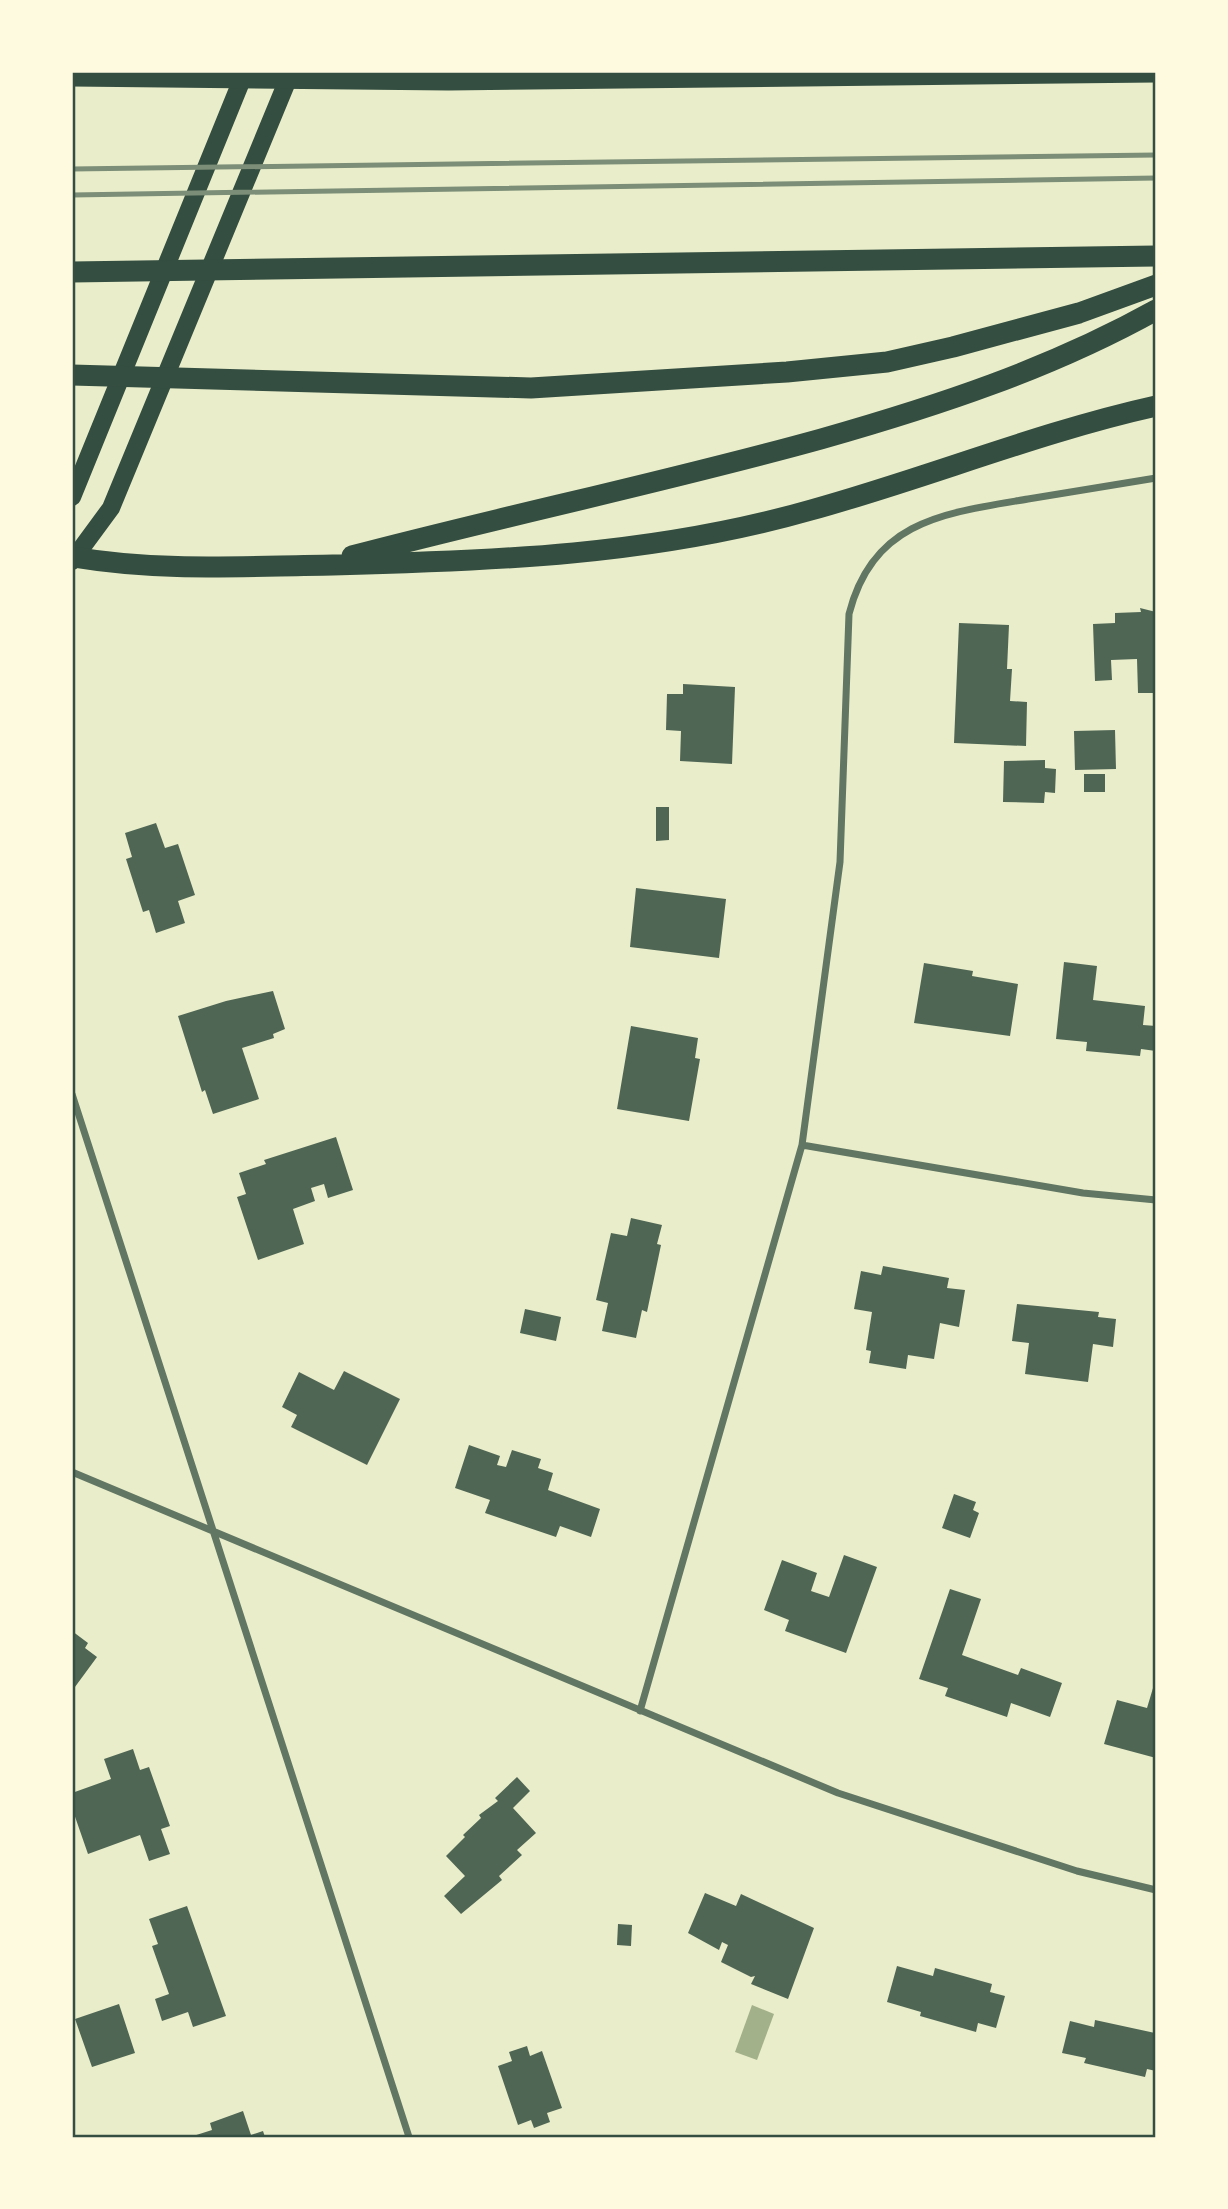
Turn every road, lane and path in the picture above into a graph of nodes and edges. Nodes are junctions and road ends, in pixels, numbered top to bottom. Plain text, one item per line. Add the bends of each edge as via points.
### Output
1 (245, 72) edge
2 (291, 72) edge
3 (483, 72) edge
4 (1156, 72) edge
5 (72, 76) edge
6 (450, 80) junction
7 (1156, 256) edge
8 (72, 272) edge
9 (1156, 285) edge
10 (1156, 310) edge
11 (72, 375) edge
12 (1156, 406) edge
13 (1156, 478) edge
14 (72, 496) edge
15 (72, 554) edge
16 (320, 565) junction
17 (72, 1094) edge
18 (803, 1145) junction
19 (1156, 1200) edge
20 (72, 1472) edge
21 (214, 1529) junction
22 (640, 1711) junction
23 (1156, 1890) edge
24 (409, 2137) edge

1 - 14 main road
2 - 15 main road via 111,508
3 - 6 highway
4 - 6 highway
5 - 6 highway
7 - 8 highway
9 - 11 highway via 1079,313 953,347 850,366 531,388
10 - 16 highway via 1096,344 940,405 727,465
12 - 16 highway via 985,454 810,511 668,542 555,557
13 - 18 street via 952,512 916,525 893,540 870,562 856,585 849,614 840,862
15 - 16 highway via 168,569
17 - 21 street
18 - 19 street via 1083,1193
18 - 22 street
20 - 21 street
21 - 22 street
21 - 24 street
22 - 23 street via 838,1793 1077,1871

